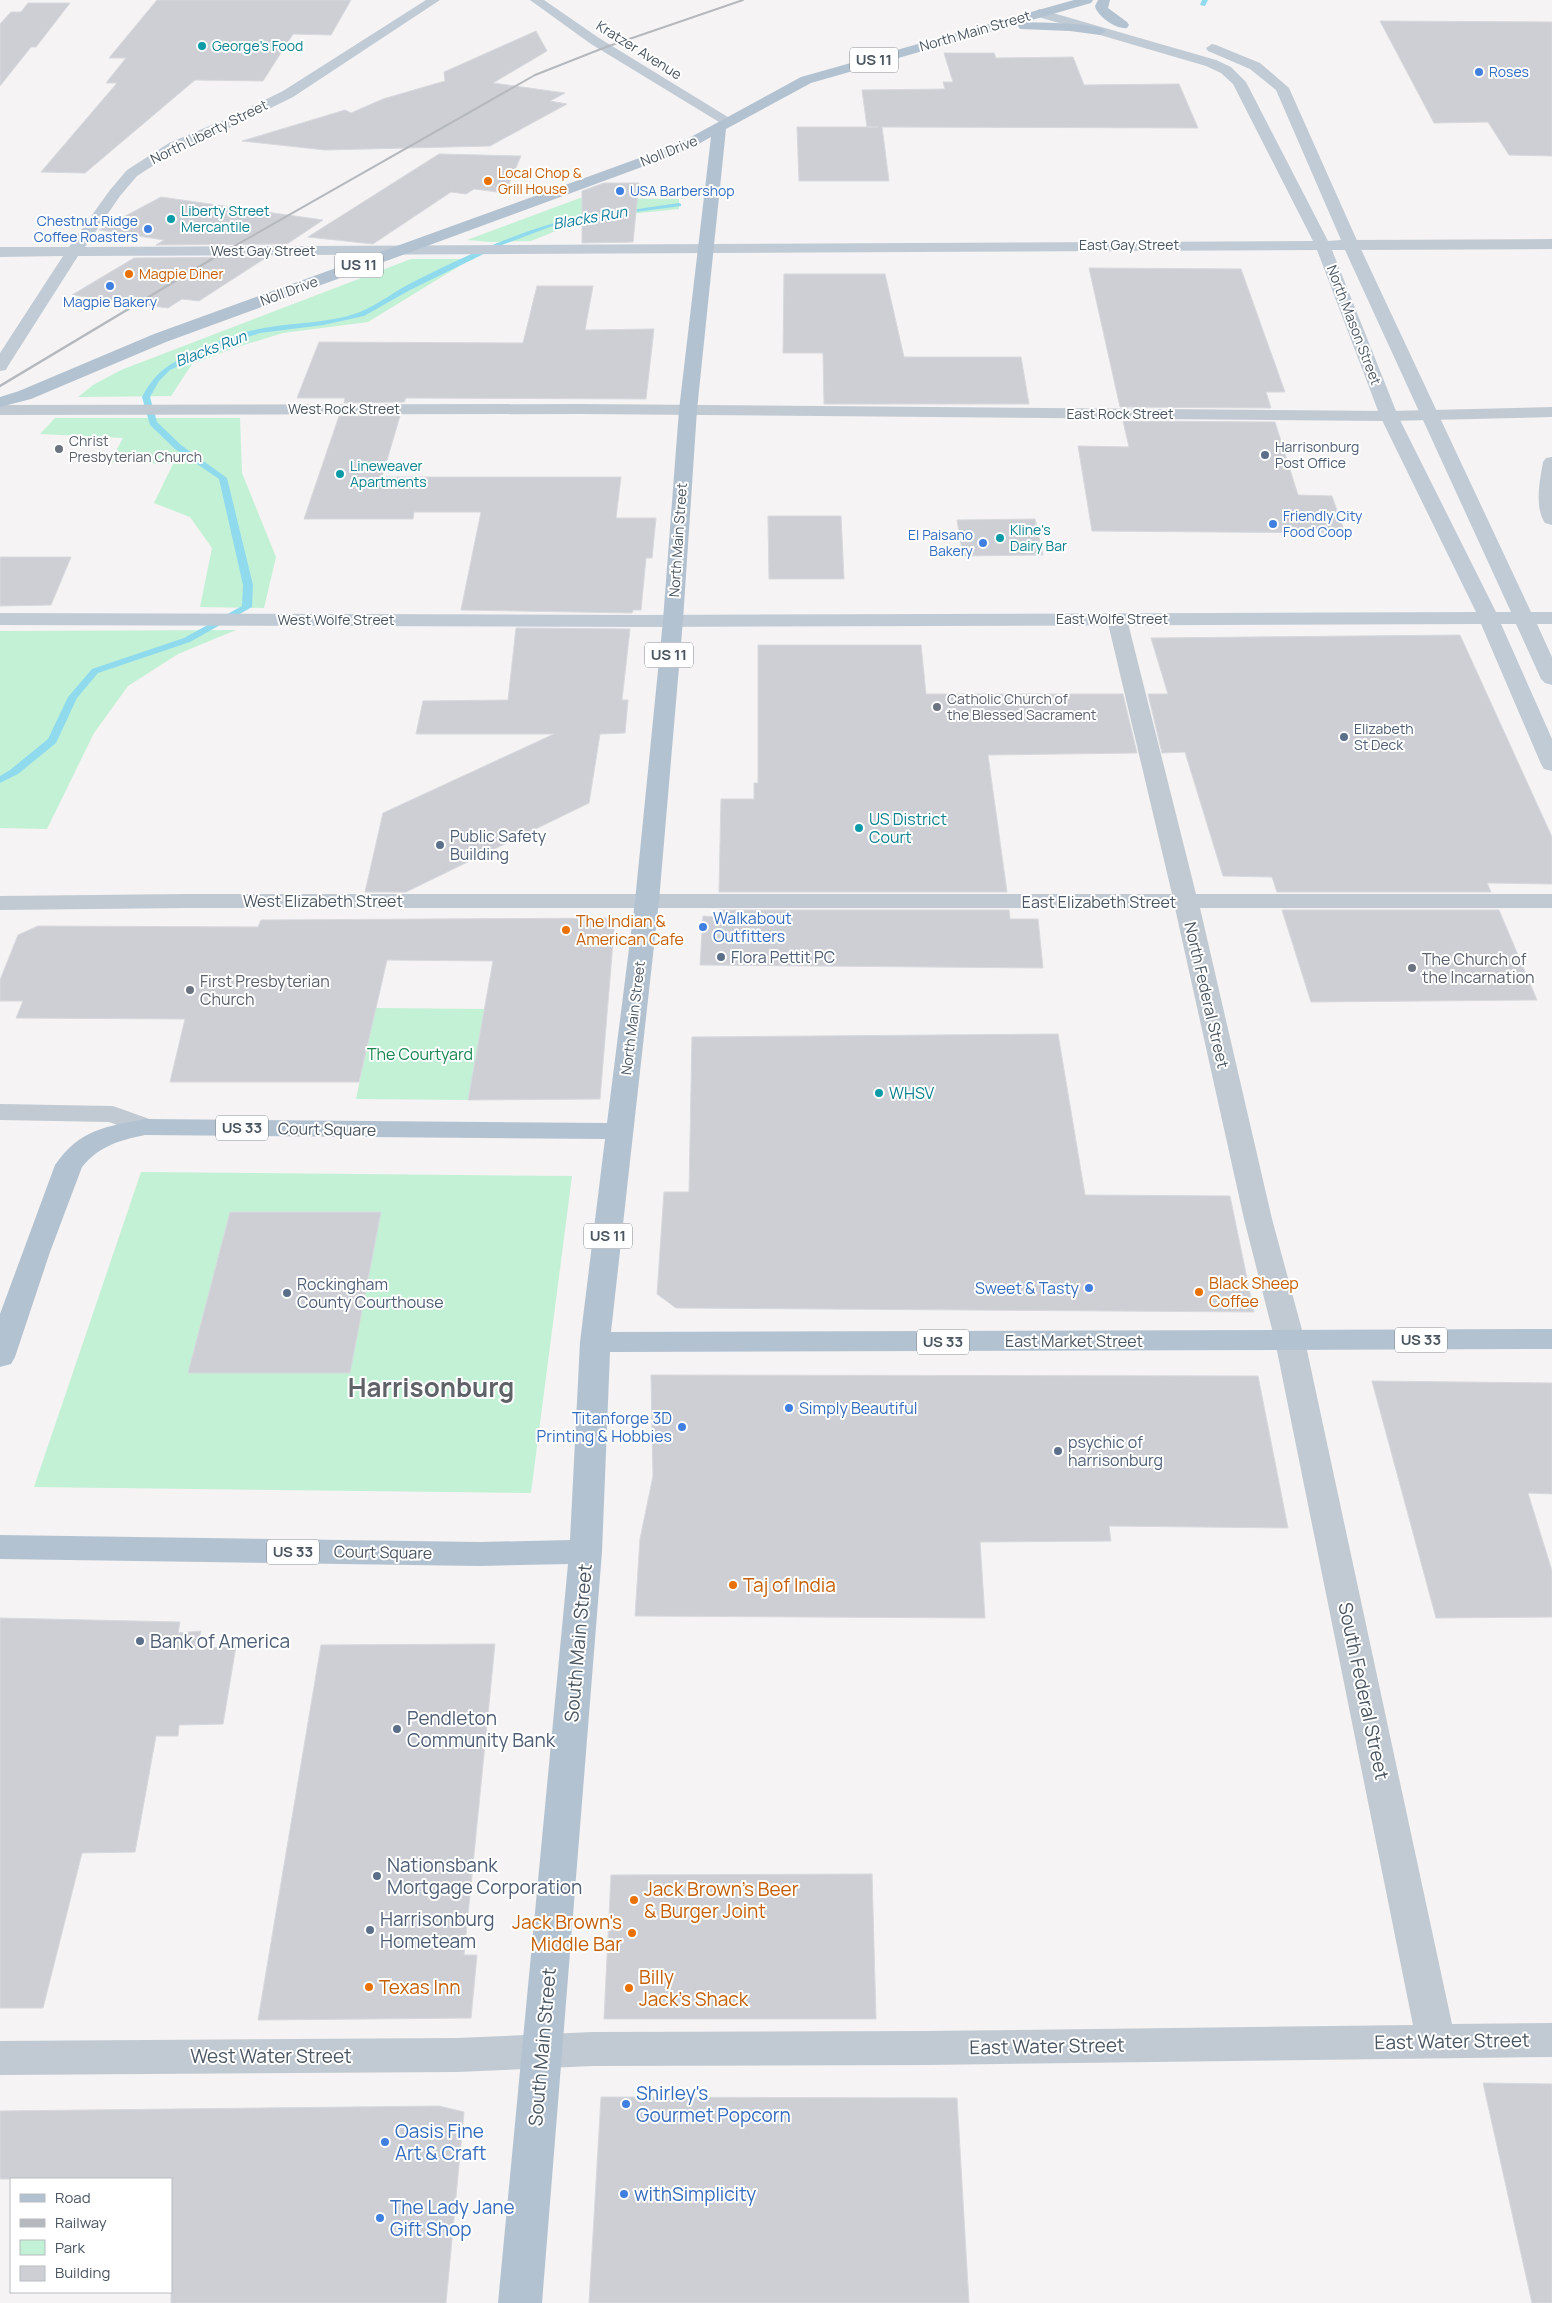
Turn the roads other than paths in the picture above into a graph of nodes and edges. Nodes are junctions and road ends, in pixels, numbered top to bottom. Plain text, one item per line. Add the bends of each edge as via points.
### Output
1 (434, 0) edge
2 (536, 0) edge
3 (1087, 0) edge
4 (1104, 0) edge
5 (1057, 8) junction
6 (1039, 13) junction
7 (1123, 25) junction
8 (975, 31) junction
9 (1100, 31) junction
10 (1150, 31) dead end
11 (1202, 45) dead end
12 (724, 126) junction
13 (1552, 244) edge
14 (1323, 245) junction
15 (1351, 245) junction
16 (706, 247) junction
17 (398, 251) junction
18 (0, 252) edge
19 (74, 252) junction
20 (0, 366) edge
21 (0, 402) edge
22 (0, 410) edge
23 (688, 410) junction
24 (1552, 412) edge
25 (1431, 415) junction
26 (1389, 416) junction
27 (1552, 462) edge
28 (1552, 518) edge
29 (1525, 618) junction
30 (1552, 618) edge
31 (0, 619) edge
32 (1117, 619) junction
33 (1489, 619) junction
34 (672, 620) junction
35 (1552, 679) edge
36 (1552, 764) edge
37 (647, 901) junction
38 (1186, 902) junction
39 (1552, 902) edge
40 (0, 903) edge
41 (0, 1112) edge
42 (145, 1127) junction
43 (620, 1131) junction
44 (1552, 1339) edge
45 (1290, 1341) junction
46 (596, 1342) junction
47 (1, 1350) edge
48 (0, 1547) edge
49 (586, 1552) junction
50 (1552, 2040) edge
51 (1436, 2042) junction
52 (542, 2050) junction
53 (0, 2058) edge
54 (520, 2303) edge

1 - 19 street, North Liberty Street via 288,94 174,146 144,164 118,188
2 - 12 street, Kratzer Avenue
3 - 5 main road, North Main Street / US 11
4 - 7 main road via 1102,10
5 - 6 main road, North Main Street / US 11
5 - 7 street
6 - 8 main road, North Main Street / US 11
6 - 9 street, North Mason Street
7 - 10 street
8 - 9 main road via 1030,26
8 - 12 main road, North Main Street / US 11 via 806,80
9 - 14 street, North Mason Street via 1211,63 1226,70 1239,82
11 - 15 street, North Mason Street via 1255,66 1282,88
12 - 16 main road, North Main Street / US 11
12 - 17 main road, Noll Drive / US 11 via 683,147
13 - 15 street, East Gay Street
14 - 15 street, East Gay Street
14 - 16 street, East Gay Street
14 - 26 street, North Mason Street
15 - 25 street, North Mason Street
16 - 17 street, West Gay Street
16 - 23 main road, North Main Street / US 11
17 - 19 street, West Gay Street
17 - 21 main road, Noll Drive / US 11 via 160,338
18 - 19 street, West Gay Street
19 - 20 street, North Liberty Street
22 - 23 street, West Rock Street
23 - 26 street, East Rock Street
23 - 34 main road, North Main Street / US 11
24 - 25 street, East Rock Street
25 - 26 street, East Rock Street
25 - 29 street, North Mason Street
26 - 33 street, North Mason Street
27 - 28 street via 1548,494
29 - 30 street, East Wolfe Street
29 - 33 street, East Wolfe Street
29 - 35 street, North Mason Street
31 - 34 street, West Wolfe Street
32 - 33 street, East Wolfe Street
32 - 34 street, East Wolfe Street
32 - 38 street, North Federal Street
33 - 36 street, North Mason Street
34 - 37 main road, North Main Street / US 11
37 - 38 street, East Elizabeth Street
37 - 40 street, West Elizabeth Street
37 - 43 main road, North Main Street / US 11
38 - 39 street, East Elizabeth Street
38 - 45 street, North Federal Street via 1258,1219
41 - 42 street via 113,1114
42 - 43 main road, Court Square / US 33
42 - 47 main road, Court Square / US 33 via 95,1141 81,1150 69,1166
43 - 46 main road, North Main Street / US 11
44 - 45 main road, East Market Street / US 33
45 - 46 main road, East Market Street / US 33
45 - 51 street, South Federal Street
46 - 49 main road, South Main Street / US 11
48 - 49 main road, Court Square / US 33
49 - 52 main road, South Main Street / US 11
50 - 51 street, East Water Street
51 - 52 street, East Water Street
52 - 53 street, West Water Street via 456,2055
52 - 54 main road, South Main Street / US 11

